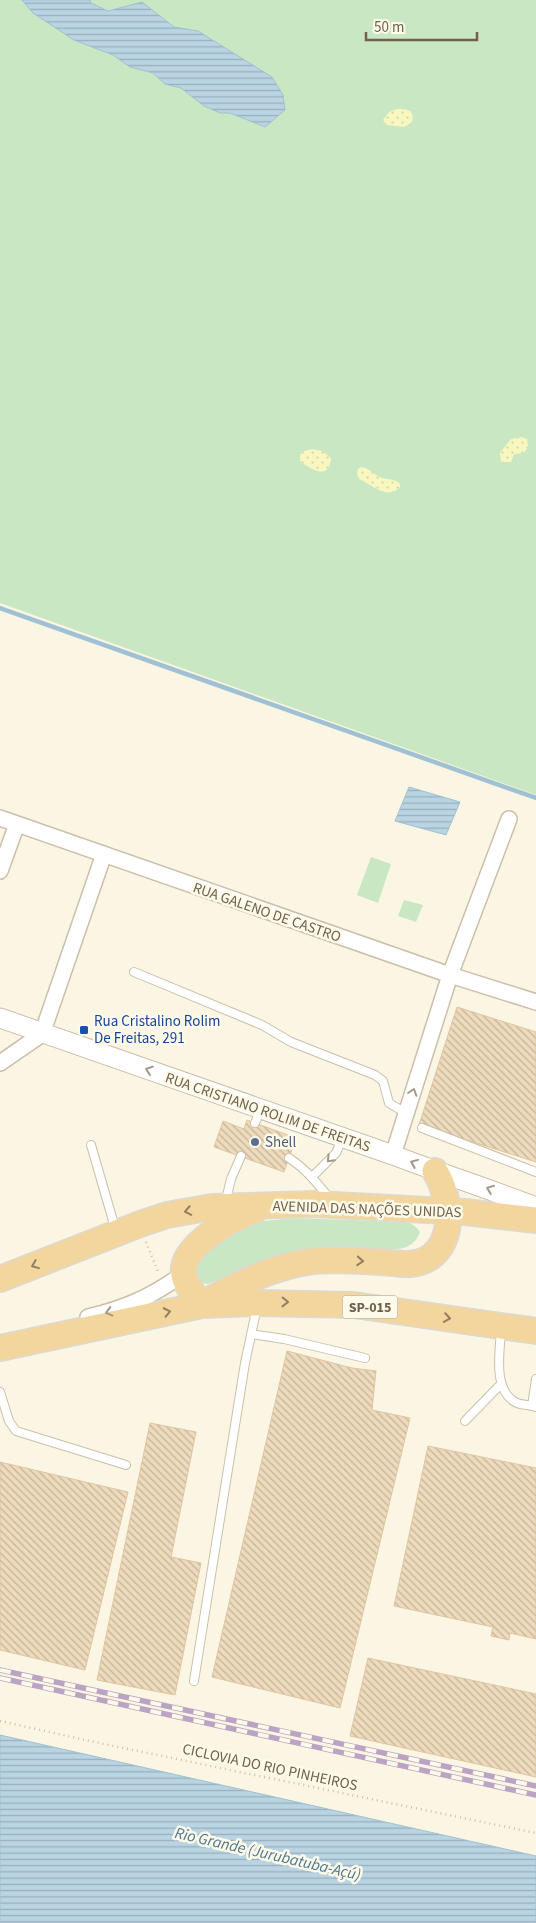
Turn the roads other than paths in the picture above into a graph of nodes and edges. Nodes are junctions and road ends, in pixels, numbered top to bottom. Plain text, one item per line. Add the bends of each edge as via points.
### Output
1 (0, 818) edge
2 (509, 819) dead end
3 (17, 824) junction
4 (104, 854) junction
5 (0, 870) edge
6 (134, 972) dead end
7 (450, 975) junction
8 (536, 1002) edge
9 (0, 1018) edge
10 (42, 1034) junction
11 (0, 1063) edge
12 (406, 1112) junction
13 (422, 1128) dead end
14 (343, 1138) junction
15 (91, 1145) dead end
16 (393, 1155) junction
17 (241, 1156) dead end
18 (288, 1158) dead end
19 (434, 1171) junction
20 (536, 1172) edge
21 (312, 1177) junction
22 (271, 1204) junction
23 (335, 1205) junction
24 (224, 1206) junction
25 (536, 1207) edge
26 (448, 1211) junction
27 (536, 1220) edge
28 (117, 1233) junction
29 (0, 1279) edge
30 (175, 1279) junction
31 (257, 1303) junction
32 (202, 1305) junction
33 (501, 1326) junction
34 (536, 1331) edge
35 (251, 1334) junction
36 (0, 1337) edge
37 (0, 1348) edge
38 (365, 1358) dead end
39 (536, 1379) edge
40 (501, 1384) junction
41 (0, 1392) edge
42 (534, 1406) edge
43 (465, 1421) dead end
44 (126, 1465) dead end
45 (194, 1681) dead end

1 - 3 street, RUA GALENO DE CASTRO
2 - 7 street
3 - 4 street, RUA GALENO DE CASTRO
3 - 5 street
4 - 7 street, RUA GALENO DE CASTRO
4 - 10 street
6 - 12 lane via 262,1025 291,1042 375,1075 383,1081 389,1103
7 - 8 street, RUA GALENO DE CASTRO
12 -> 7 street
9 - 10 street, RUA CRISTIANO ROLIM DE FREITAS
10 - 11 street
14 -> 10 street, RUA CRISTIANO ROLIM DE FREITAS via 258,1116
12 - 16 street
13 - 20 lane
14 - 16 street, RUA CRISTIANO ROLIM DE FREITAS
14 -> 21 lane via 336,1153
15 - 28 lane
19 -> 16 street, RUA CRISTIANO ROLIM DE FREITAS
17 - 24 lane
18 - 21 lane
25 -> 19 street, RUA CRISTIANO ROLIM DE FREITAS
19 - 26 highway via 442,1183
21 - 23 lane
22 - 23 highway, AVENIDA DAS NAÇÕES UNIDAS
22 - 24 highway, AVENIDA DAS NAÇÕES UNIDAS
22 - 30 highway via 216,1228 198,1244
23 - 26 highway, AVENIDA DAS NAÇÕES UNIDAS
24 -> 28 highway, AVENIDA DAS NAÇÕES UNIDAS via 167,1215
26 - 27 highway, AVENIDA DAS NAÇÕES UNIDAS
32 -> 26 highway via 238,1283 312,1261 419,1263 444,1243 448,1234
28 -> 29 highway, AVENIDA DAS NAÇÕES UNIDAS
30 - 32 highway via 188,1287
30 -> 36 street via 129,1306
31 - 32 highway, SP-015
31 -> 33 highway, SP-015 via 354,1304
31 - 35 lane
37 -> 32 highway, SP-015
33 - 34 highway, SP-015
33 - 40 lane
35 - 38 lane via 284,1338
35 - 45 lane
39 - 42 lane
40 - 42 lane via 516,1402
40 - 43 lane
41 - 44 lane via 16,1432

